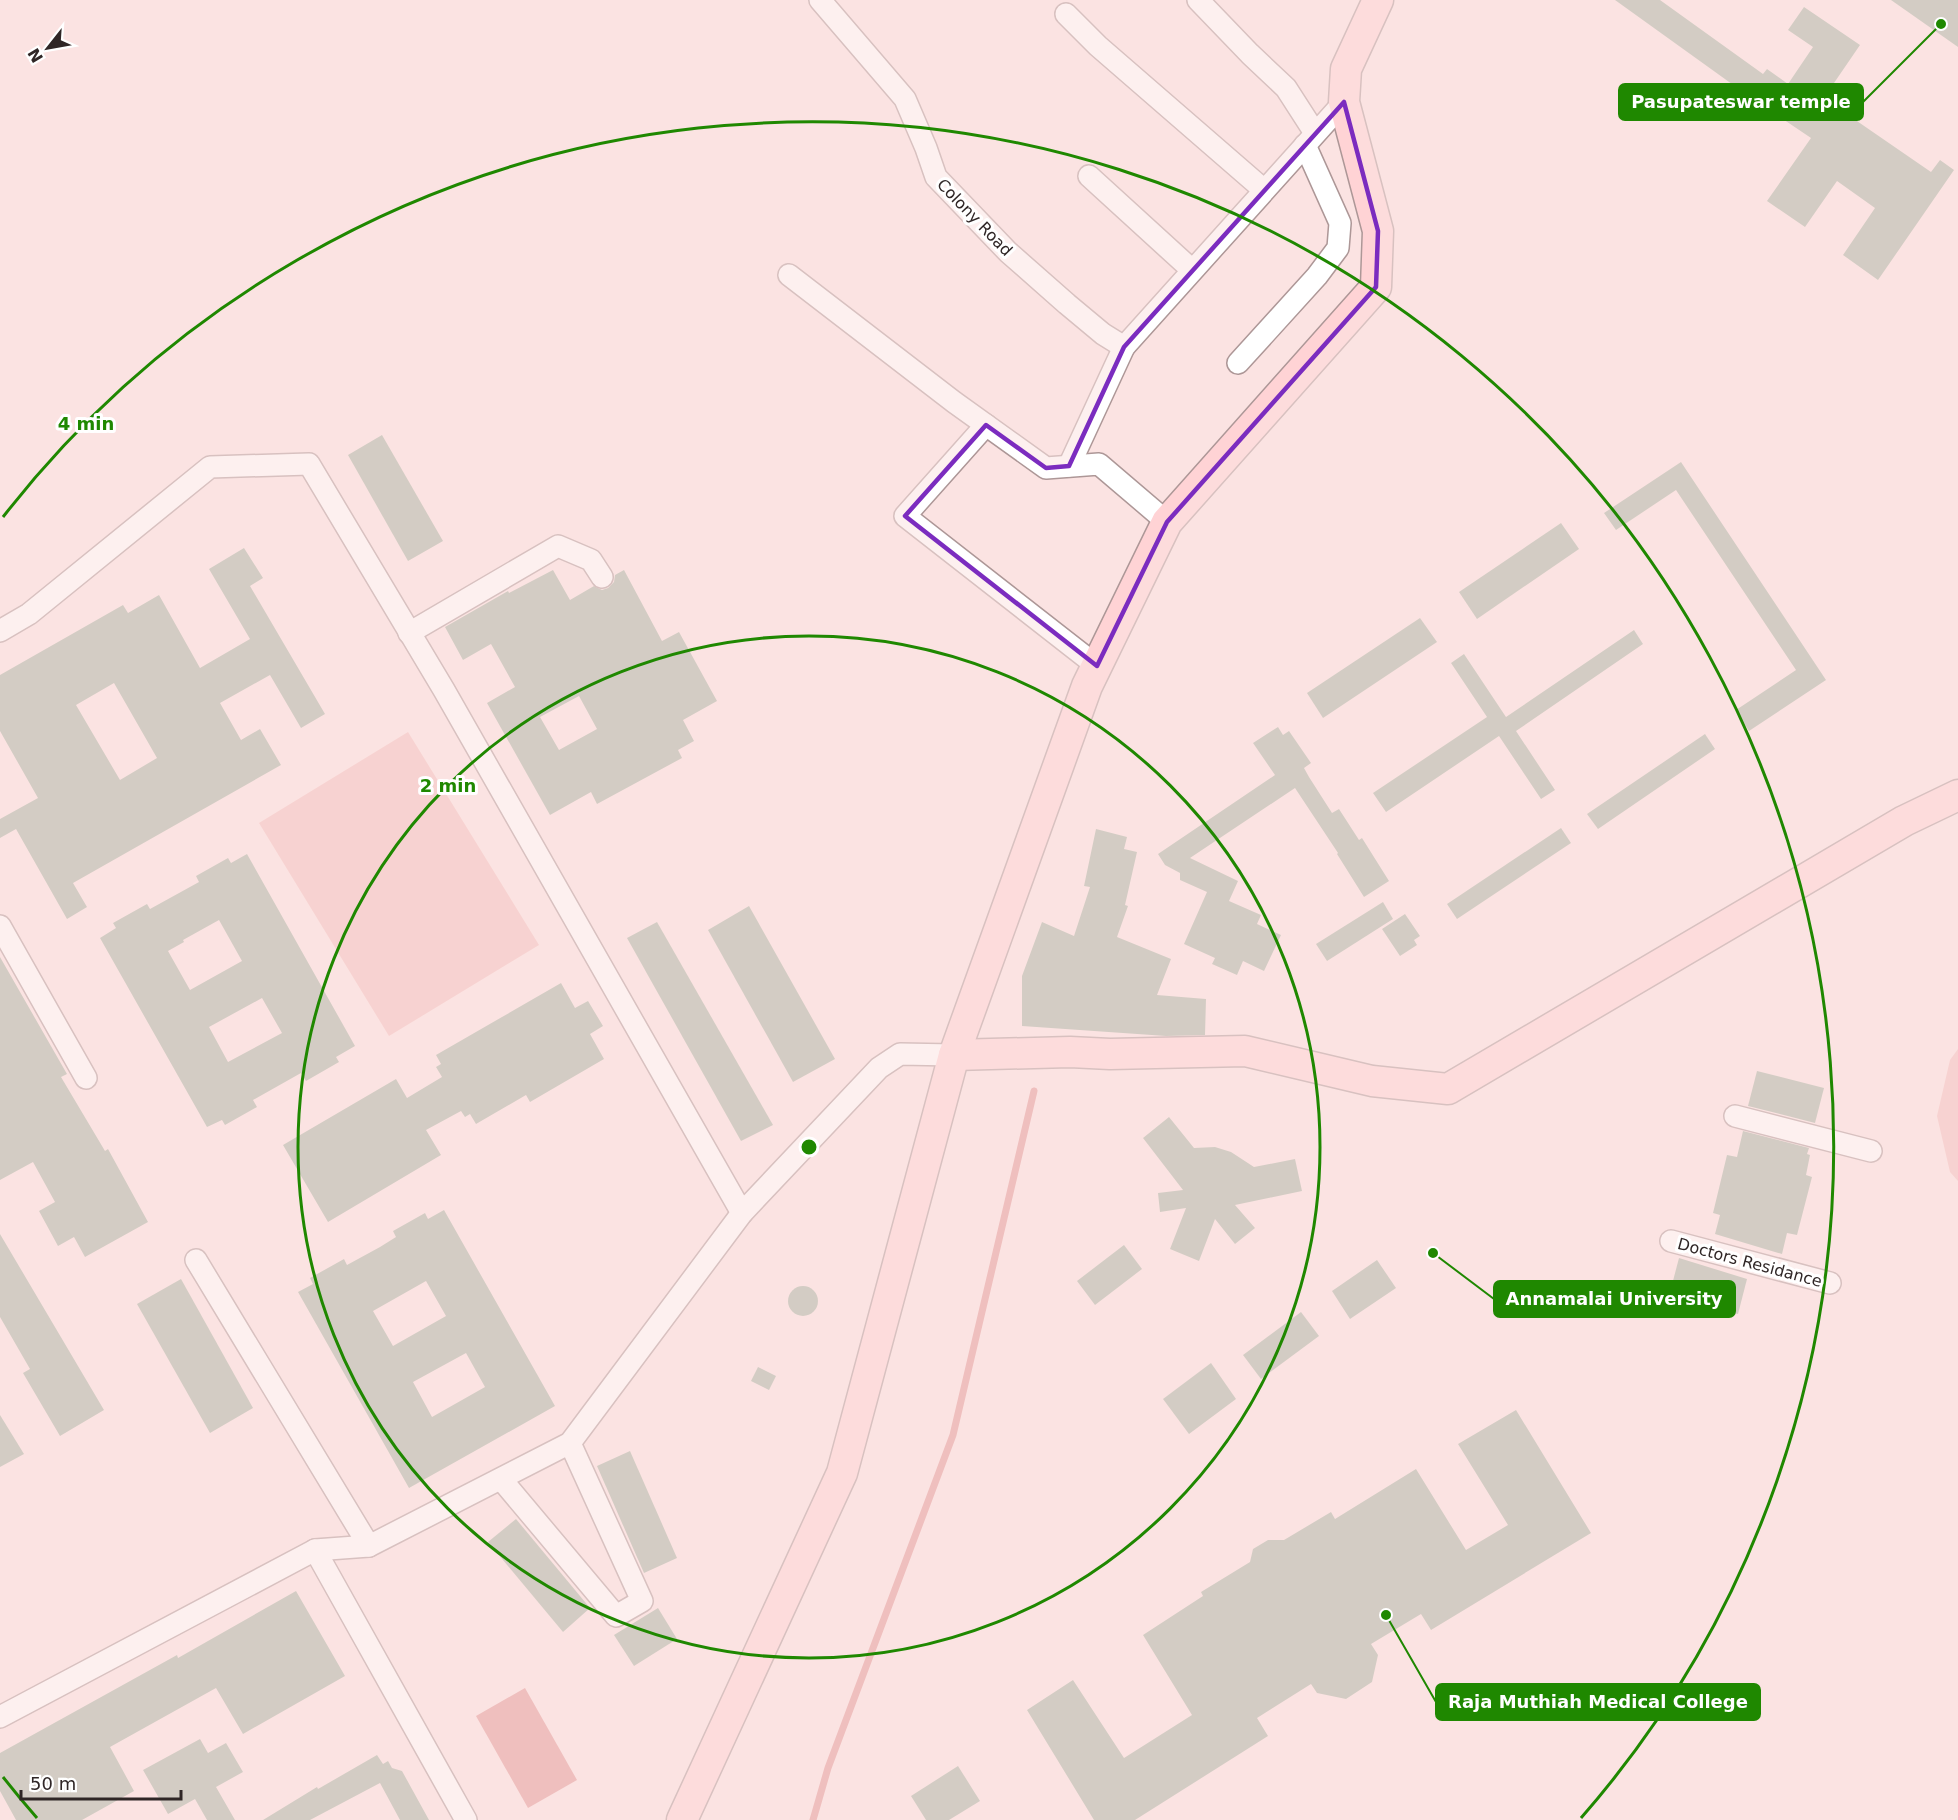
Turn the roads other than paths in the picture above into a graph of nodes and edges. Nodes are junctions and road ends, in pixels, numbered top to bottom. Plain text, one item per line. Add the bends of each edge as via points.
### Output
1 (820, 0) edge
2 (1198, 0) edge
3 (1377, 1) edge
4 (1066, 14) dead end
5 (1344, 102) junction
6 (1310, 139) junction
7 (1089, 176) dead end
8 (1264, 190) junction
9 (1192, 270) junction
10 (789, 275) dead end
11 (1124, 346) junction
12 (1238, 363) dead end
13 (986, 425) junction
14 (1069, 466) junction
15 (1167, 522) junction
16 (602, 578) dead end
17 (0, 631) edge
18 (409, 633) junction
19 (1097, 666) junction
20 (1958, 795) edge
21 (0, 926) edge
22 (954, 1055) junction
23 (86, 1078) dead end
24 (1735, 1116) dead end
25 (1871, 1152) dead end
26 (742, 1213) junction
27 (1671, 1241) dead end
28 (196, 1260) dead end
29 (1830, 1283) dead end
30 (570, 1443) junction
31 (501, 1479) junction
32 (369, 1546) junction
33 (315, 1550) junction
34 (0, 1717) edge
35 (466, 1820) edge
36 (682, 1820) edge

1 - 11 street, Colony Road via 905,99 936,177 1016,260 1103,334
2 - 6 street via 1286,88
3 - 5 street via 1346,69
4 - 8 street
5 - 6 street
5 - 15 street via 1378,231 1376,287
6 - 8 street
6 - 12 street via 1340,223 1338,248
7 - 9 street
8 - 9 street
9 - 11 street
10 - 13 street
11 - 14 street
13 - 14 street via 1046,468
13 - 19 street via 905,516
14 - 15 street via 1099,464
15 - 19 street
16 - 18 street via 591,560 558,546
17 - 18 street via 29,614 210,467 309,464
18 - 26 street
19 - 22 street
20 - 22 street via 1904,821 1448,1089 1372,1081 1245,1051
21 - 23 street
22 - 26 street via 900,1054 879,1068
22 - 36 street via 842,1473
24 - 25 street
26 - 30 street
27 - 29 street, Doctors Residance
28 - 32 street
30 - 31 street
30 - 31 street via 642,1601 616,1616
31 - 32 street
32 - 33 street
33 - 34 street
33 - 35 street

